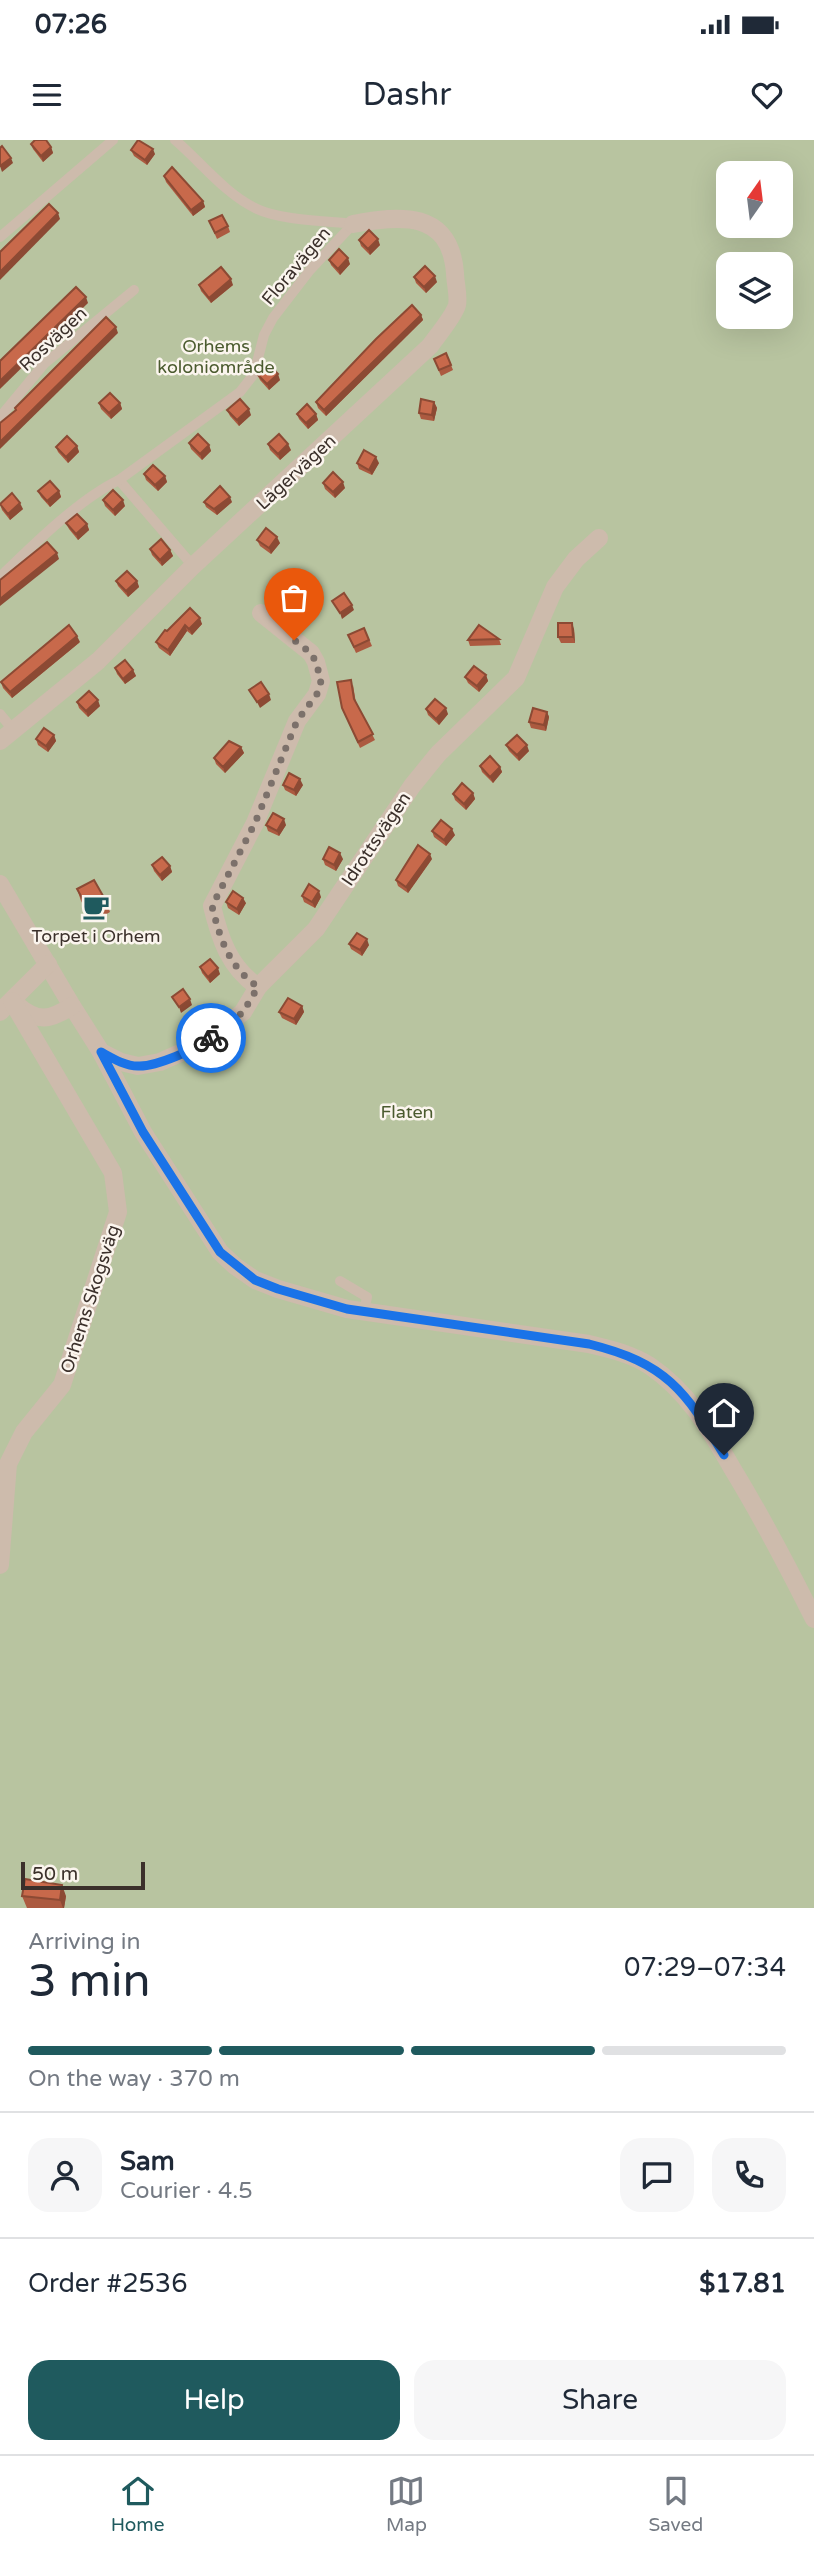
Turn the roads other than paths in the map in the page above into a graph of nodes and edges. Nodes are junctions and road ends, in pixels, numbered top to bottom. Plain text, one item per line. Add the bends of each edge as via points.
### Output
1 (113, 140) edge
2 (175, 140) edge
3 (353, 224) junction
4 (0, 237) edge
5 (134, 290) dead end
6 (0, 417) edge
7 (119, 480) junction
8 (599, 538) dead end
9 (193, 566) junction
10 (0, 577) edge
11 (261, 613) dead end
12 (0, 714) edge
13 (7, 736) edge
14 (0, 884) edge
15 (48, 964) junction
16 (258, 987) junction
17 (6, 1006) edge
18 (72, 1006) junction
19 (101, 1052) junction
20 (340, 1281) dead end
21 (364, 1311) junction
22 (0, 1565) edge
23 (814, 1619) edge

1 - 4 lane
2 - 3 lane, Floravägen via 256,209
3 - 7 lane, Floravägen via 273,318 254,374 240,392
3 - 9 street, Lägervägen via 388,217 436,227 448,244 454,265 457,305 430,346
5 - 6 lane, Rosvägen via 44,364
7 - 9 lane
7 - 10 lane, Floravägen via 68,516
8 - 16 street, Idrottsvägen via 555,587 516,678 411,786 316,929
9 - 13 street, Lägervägen via 98,661
11 - 16 street via 311,653 321,681 297,721 255,823 212,906 220,942 239,971
12 - 13 lane
14 - 15 street
15 - 17 street
15 - 18 street
16 - 19 street, Idrottsvägen via 243,1012 207,1041 160,1062 138,1066
17 - 18 street via 30,1016 52,1018
17 - 22 street, Orhems Skogsväg via 113,1173 118,1212 62,1385 23,1432 8,1464
18 - 19 street
19 - 21 street via 143,1132 220,1252 255,1280
20 - 21 lane via 367,1297
21 - 23 street via 589,1344 647,1364 680,1389 700,1414 773,1535

